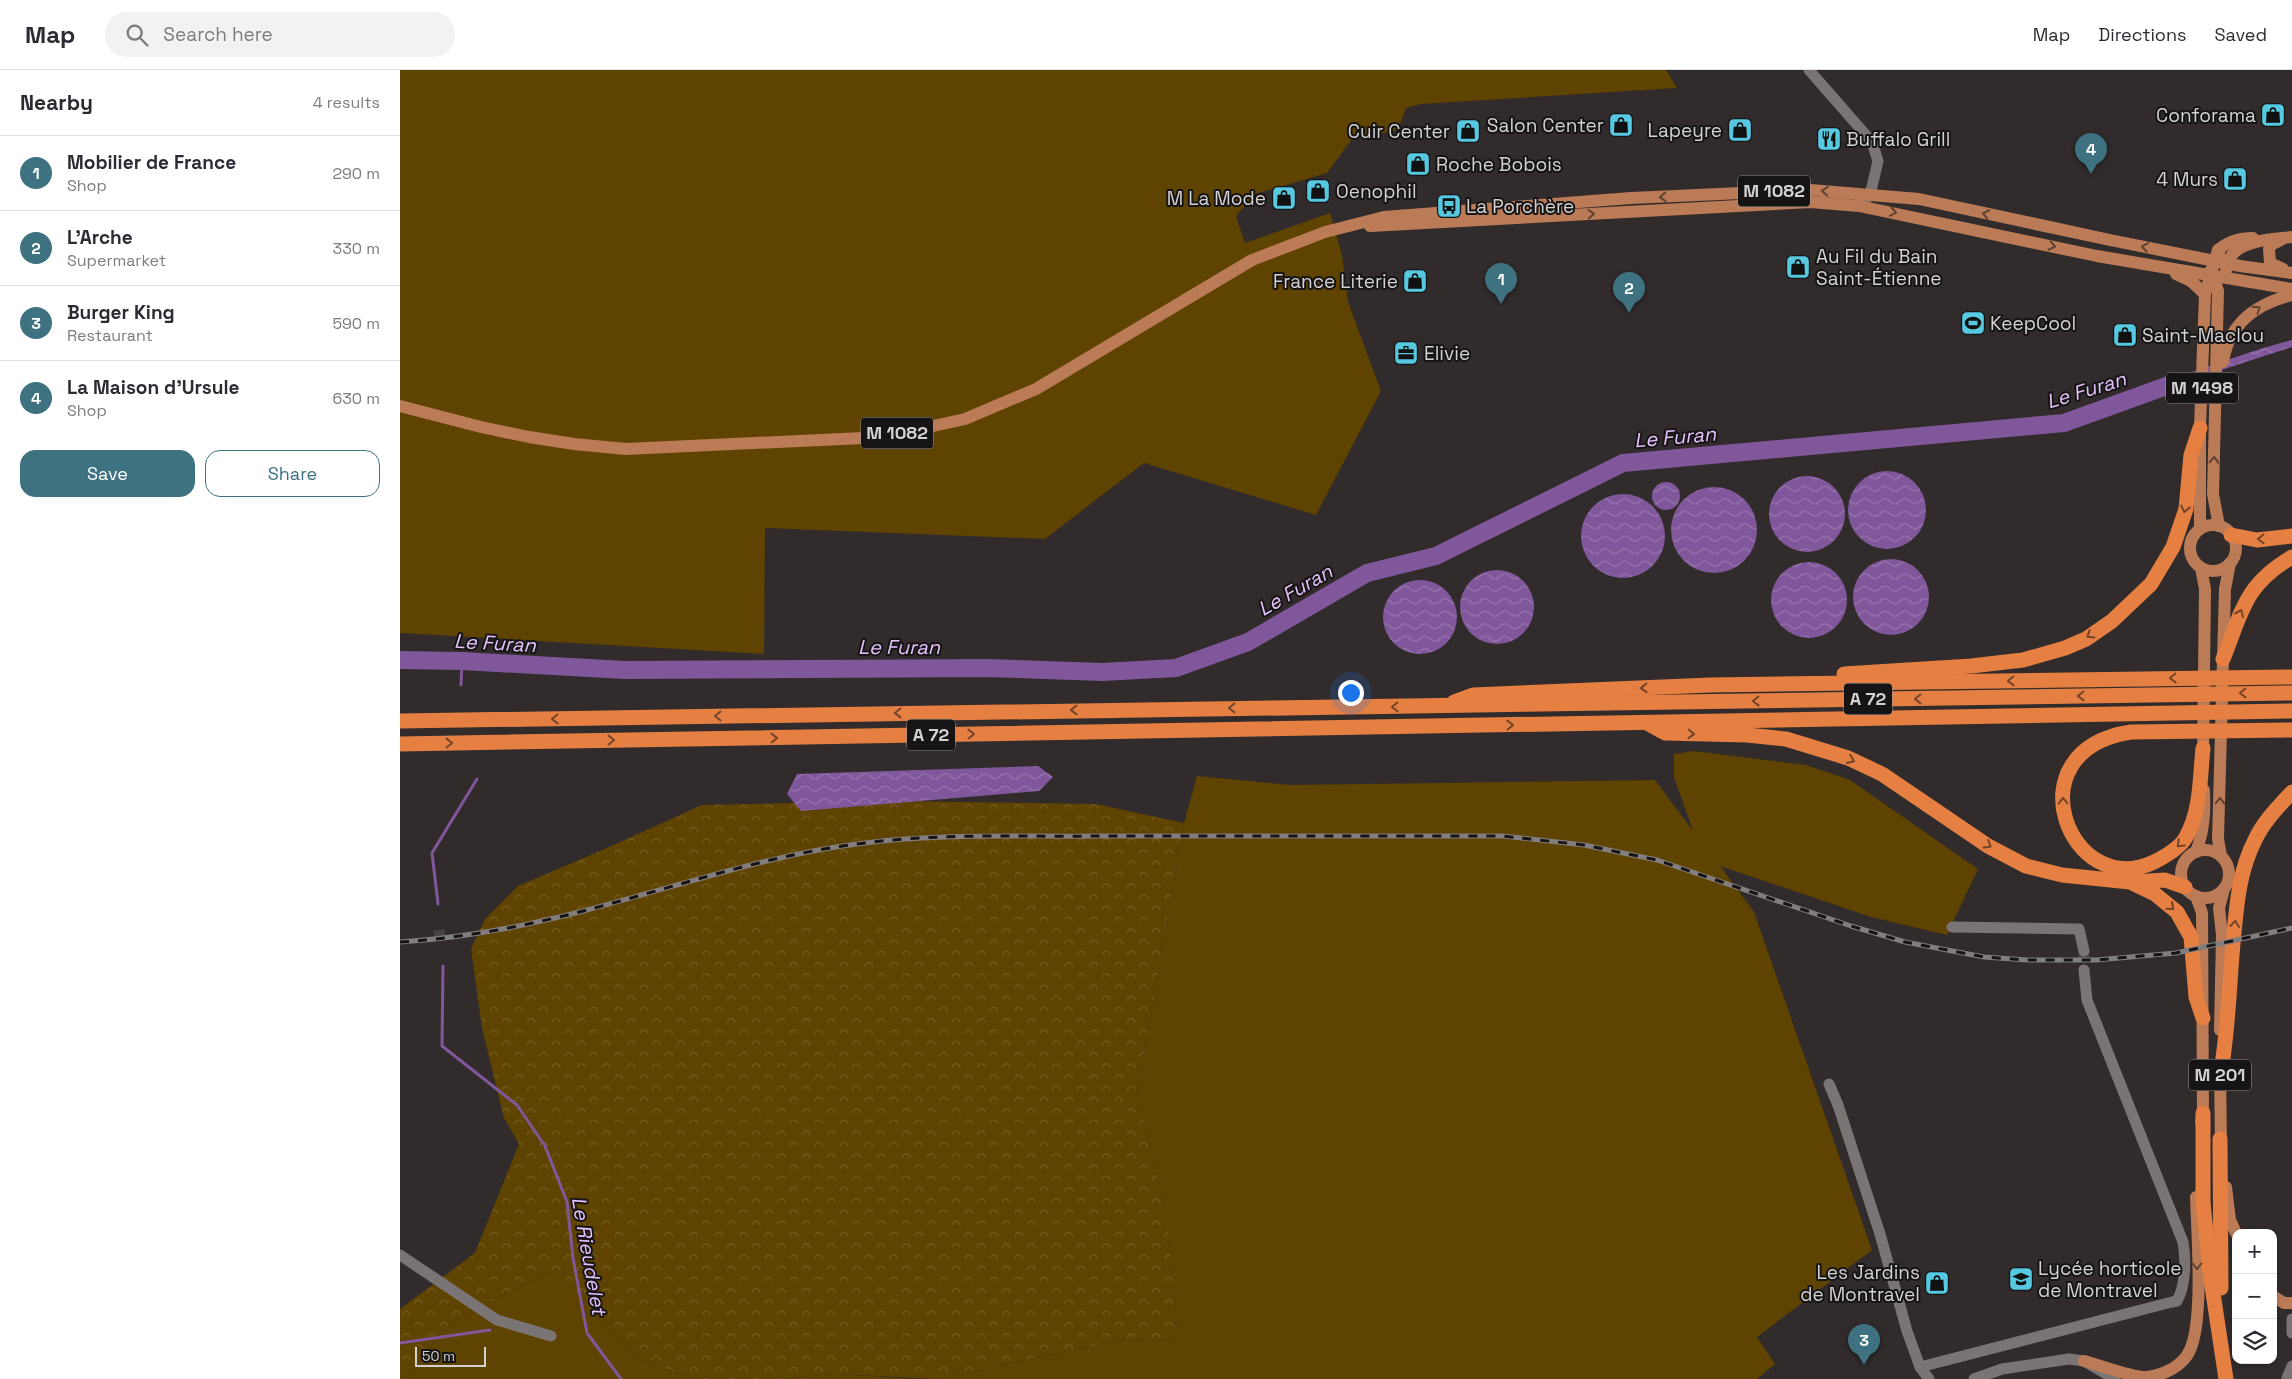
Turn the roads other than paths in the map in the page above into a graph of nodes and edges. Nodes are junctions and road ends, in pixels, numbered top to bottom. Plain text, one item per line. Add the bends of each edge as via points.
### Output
1 (1809, 70) edge
2 (1870, 195) junction
3 (1943, 205) junction
4 (1860, 206) junction
5 (1956, 208) junction
6 (1941, 222) junction
7 (1350, 226) junction
8 (1954, 226) junction
9 (2290, 237) edge
10 (2162, 268) junction
11 (2217, 270) junction
12 (2291, 272) edge
13 (2292, 289) edge
14 (2292, 295) edge
15 (2216, 378) junction
16 (400, 406) edge
17 (2200, 428) junction
18 (2219, 526) junction
19 (2200, 528) junction
20 (2231, 535) junction
21 (2292, 536) edge
22 (2292, 557) edge
23 (2230, 563) junction
24 (2201, 568) junction
25 (2223, 659) junction
26 (2292, 677) edge
27 (1710, 685) junction
28 (2292, 693) edge
29 (1444, 706) junction
30 (2292, 712) edge
31 (400, 721) edge
32 (1645, 722) junction
33 (2292, 730) edge
34 (400, 744) edge
35 (2203, 748) junction
36 (2292, 792) edge
37 (2196, 852) junction
38 (2221, 856) junction
39 (2130, 882) junction
40 (2224, 889) junction
41 (2190, 892) junction
42 (1952, 927) dead end
43 (2084, 951) tunnel mouth
44 (2084, 970) tunnel mouth
45 (2203, 1018) junction
46 (2220, 1077) junction
47 (1829, 1084) dead end
48 (2203, 1113) junction
49 (2220, 1140) junction
50 (2234, 1229) edge
51 (400, 1255) edge
52 (2277, 1299) edge
53 (2292, 1303) edge
54 (2292, 1319) edge
55 (2292, 1333) edge
56 (551, 1336) dead end
57 (2084, 1361) junction
58 (2292, 1366) edge
59 (1919, 1373) edge
60 (2288, 1377) edge
61 (1979, 1378) edge
62 (1929, 1379) edge
63 (2115, 1379) edge
64 (2226, 1379) edge
65 (2232, 1379) edge

1 - 2 street via 1872,142 1878,161
2 - 3 main road, M 1082 via 1919,199
2 - 4 street
2 -> 7 main road, M 1082 via 1810,190 1631,198 1384,217
3 - 5 main road, M 1082
3 - 6 main road
4 -> 6 main road, M 1082
7 -> 4 main road, M 1082 via 1810,202
5 - 8 main road
11 -> 5 main road, M 1082
6 - 8 main road, M 1082
7 - 16 main road, M 1082 via 1325,232 1252,260 1028,393 965,419 915,430 845,440 626,449 510,433
8 -> 10 main road, M 1082
9 - 11 main road via 2244,238 2226,244
9 - 12 main road via 2271,245 2268,259 2270,264
10 - 11 main road, M 1082
10 - 11 main road via 2191,281
11 - 12 main road
11 - 13 main road, M 1082
11 - 15 main road, M 1498
11 - 17 main road, M 1498
15 -> 14 main road via 2222,370 2225,346 2245,317 2262,305
18 -> 15 main road, M 1498 via 2213,494
17 - 19 main road, M 1498
17 -> 27 highway via 2191,455 2186,509 2163,567 2133,602 2086,639 2041,656 2002,663
18 - 19 main road
18 - 20 main road
19 - 24 main road via 2189,547 2192,558
21 -> 20 highway via 2257,540
20 - 23 main road via 2236,550
25 -> 22 highway via 2235,623 2252,590
23 - 24 main road via 2220,570
23 - 25 main road via 2225,589
24 - 35 main road via 2205,589
38 -> 25 main road via 2218,839
26 -> 27 highway
27 -> 29 highway via 1473,695
28 -> 29 highway, A 72
29 -> 31 highway, A 72
30 - 32 highway, A 72
34 -> 32 highway, A 72
32 -> 39 highway via 1665,733 1786,739 1848,758 1882,774 1988,846 2026,866 2062,875
35 -> 33 highway via 2195,816 2186,838 2168,854 2145,866 2123,868 2103,863 2074,838 2065,820 2062,796 2067,774 2079,756 2095,743 2112,735 2131,732
35 - 37 main road via 2205,814
46 -> 36 highway via 2240,882 2255,840
37 - 38 main road via 2210,850
37 - 41 main road via 2182,866 2181,873
38 - 40 main road via 2229,873
39 - 41 highway via 2165,880
39 -> 45 highway via 2155,894 2177,912 2191,937 2196,996
40 - 41 main road via 2210,898
40 - 46 main road, M 201 via 2219,908 2222,935
41 - 45 main road, M 201 via 2202,913
42 - 43 street via 2079,929
44 - 59 street via 2087,1000 2183,1242 2181,1293 2177,1301
45 - 48 main road, M 201
46 - 49 main road, M 201
47 - 59 street via 1880,1234
48 -> 57 main road via 2196,1141 2197,1306 2190,1351 2172,1370 2146,1377 2131,1376
48 - 64 highway, M 201 via 2202,1202
49 - 50 main road via 2230,1220
49 - 65 highway, M 201 via 2220,1274
51 - 56 street via 497,1320
52 - 53 main road
54 - 55 street
57 - 61 street via 2045,1362 2002,1369
57 - 63 street
58 - 60 street
59 - 62 street

